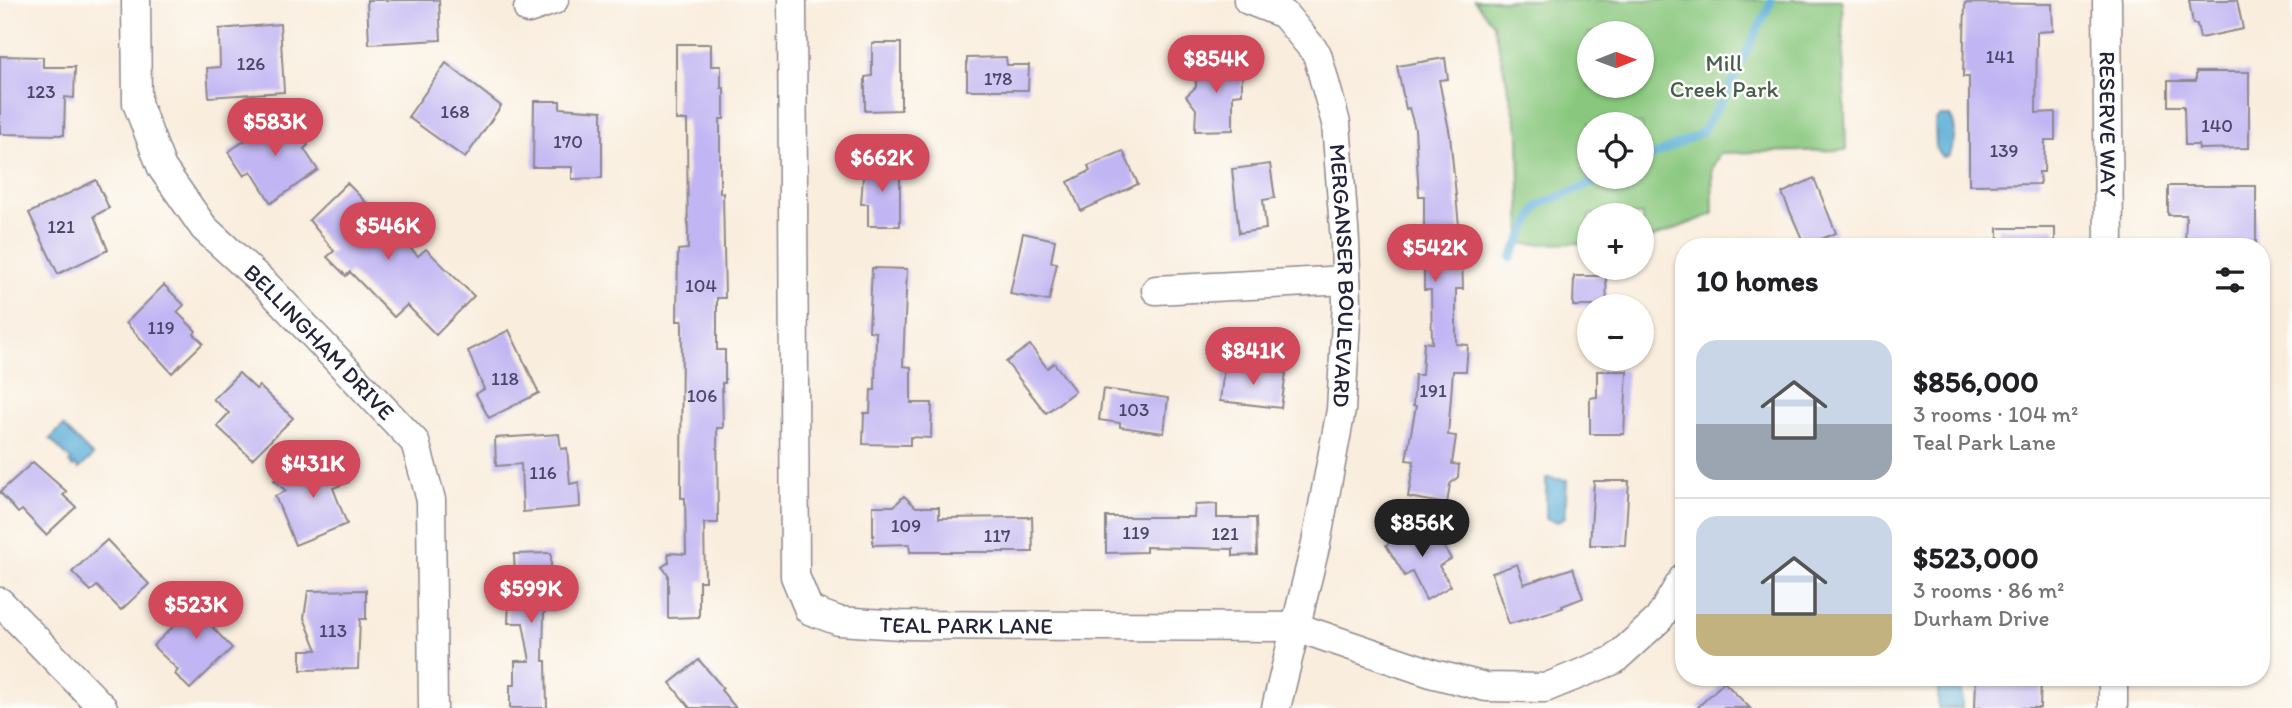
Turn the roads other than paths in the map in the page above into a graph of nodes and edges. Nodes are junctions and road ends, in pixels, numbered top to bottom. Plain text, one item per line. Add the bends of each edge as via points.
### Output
1 (136, 0) edge
2 (792, 0) edge
3 (1248, 0) edge
4 (2107, 0) edge
5 (2109, 238) edge
6 (1346, 280) junction
7 (1156, 290) dead end
8 (1675, 592) edge
9 (0, 602) edge
10 (1296, 627) junction
11 (2113, 686) edge
12 (103, 708) edge
13 (433, 708) edge
14 (1276, 708) edge
15 (2113, 708) edge

1 - 13 street, BELLINGHAM DRIVE via 137,103 162,168 204,228 295,314 415,442 432,500
2 - 10 street, TEAL PARK LANE via 795,576 809,610 839,621 901,625
3 - 6 street, MERGANSER BOULEVARD via 1284,14 1317,54 1336,122
4 - 5 street, RESERVE WAY
6 - 7 street
6 - 10 street, MERGANSER BOULEVARD via 1341,410
8 - 10 street, TEAL PARK LANE via 1659,619 1614,660 1545,688 1473,684
9 - 12 street
10 - 14 street, MERGANSER BOULEVARD
11 - 15 street

